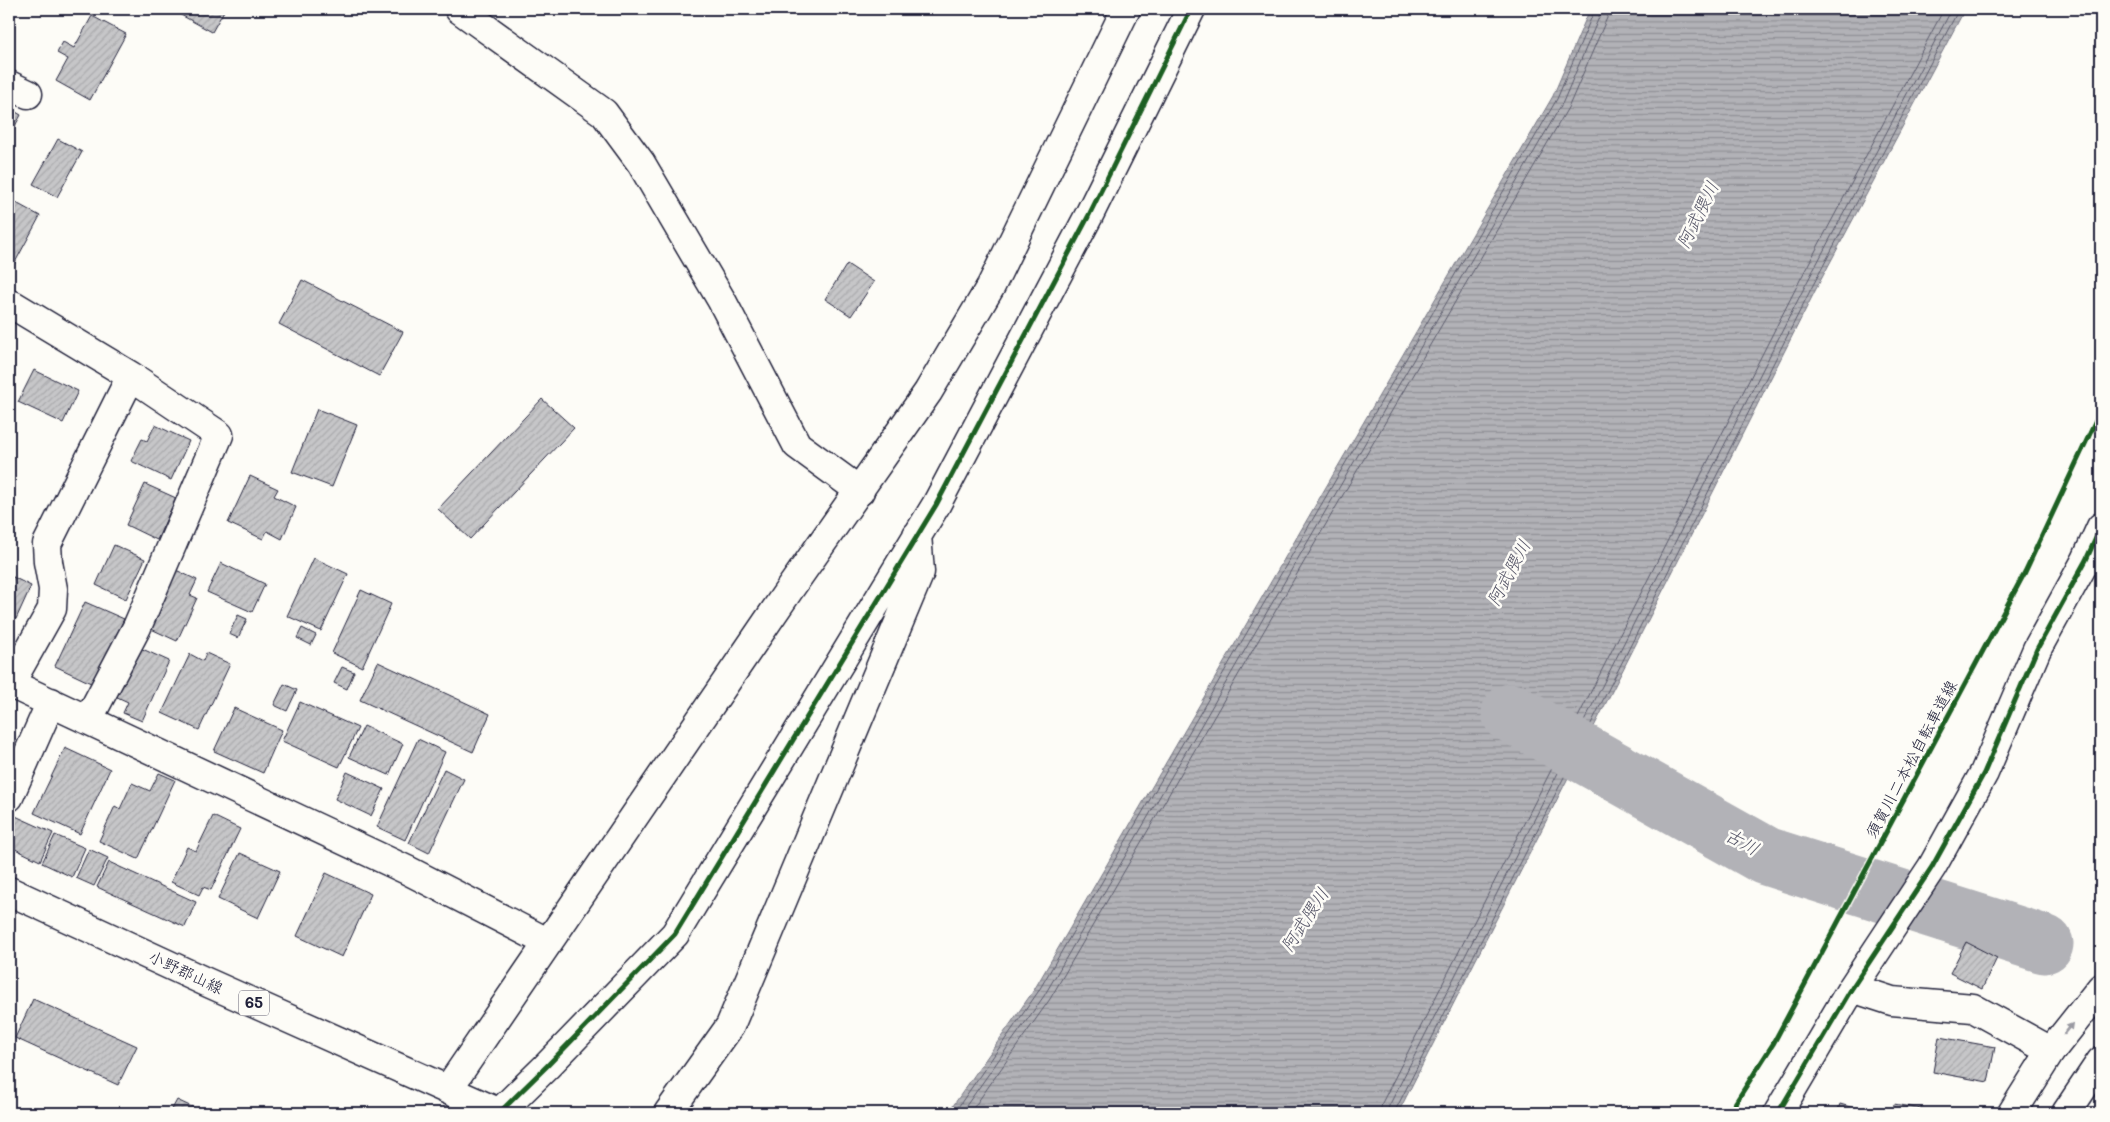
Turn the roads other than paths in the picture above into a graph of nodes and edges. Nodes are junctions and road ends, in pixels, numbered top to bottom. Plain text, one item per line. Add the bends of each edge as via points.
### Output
1 (459, 9) edge
2 (1126, 9) edge
3 (1191, 9) edge
4 (13, 304) dead end
5 (131, 376) junction
6 (860, 491) junction
7 (2101, 527) edge
8 (917, 535) junction
9 (9, 684) edge
10 (51, 702) junction
11 (88, 720) junction
12 (9, 797) edge
13 (9, 891) edge
14 (547, 942) junction
15 (1852, 988) junction
16 (2101, 988) edge
17 (2051, 1051) junction
18 (2101, 1061) edge
19 (448, 1089) junction
20 (499, 1113) edge
21 (668, 1113) edge
22 (1778, 1113) edge
23 (2012, 1113) edge
24 (2066, 1113) edge

1 - 6 street via 604,113 641,163 717,292 797,445
2 - 6 street via 991,286 928,392
3 - 8 street via 1088,217 936,505
4 - 5 street
5 - 9 street via 47,544 53,589 52,609
5 - 11 street via 219,435 136,626
6 - 14 street
7 - 15 street via 2037,649 1984,773 1932,867
8 - 20 street via 674,934
8 - 21 street via 920,572 734,1017
9 - 10 street
10 - 11 street
10 - 12 street
11 - 14 street via 409,871
13 - 19 street, 小野郡山線 / 65
14 - 19 street
15 - 17 street via 1892,1001 1973,1008
15 - 22 street
17 -> 16 street
17 - 23 street
18 - 24 street
19 - 20 street, 小野郡山線 / 65

